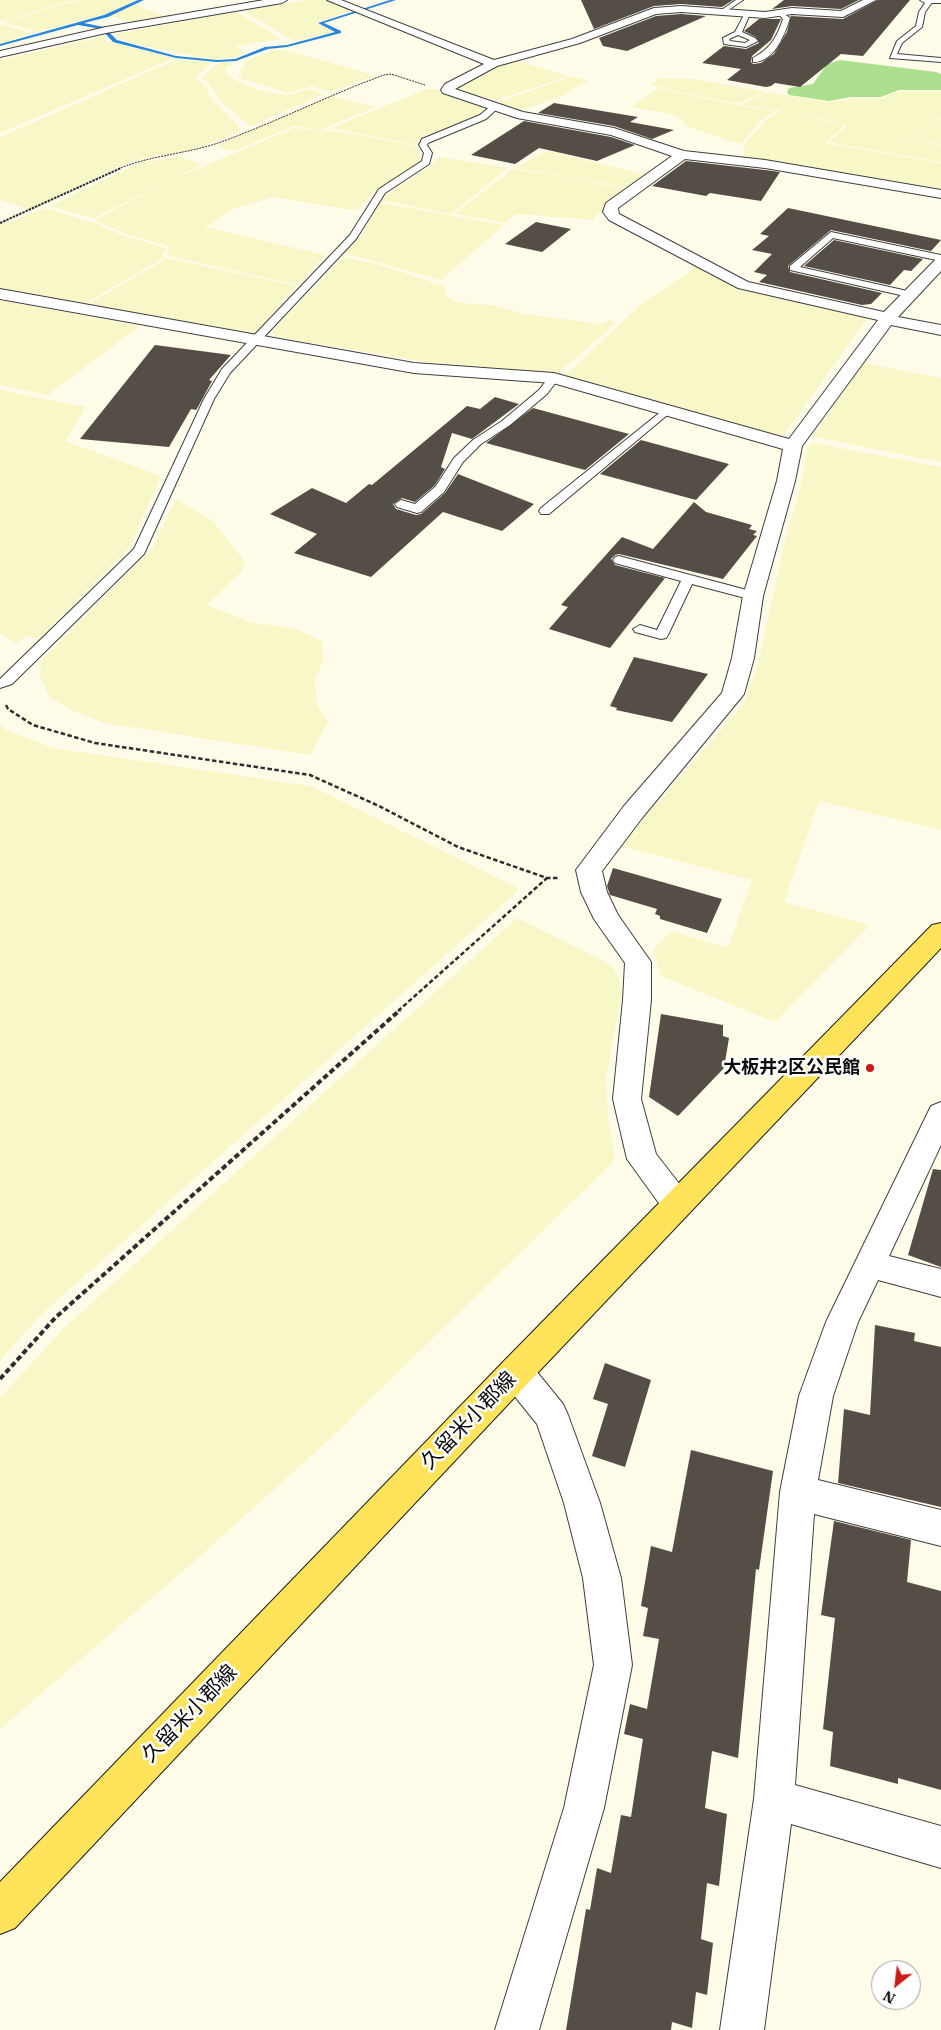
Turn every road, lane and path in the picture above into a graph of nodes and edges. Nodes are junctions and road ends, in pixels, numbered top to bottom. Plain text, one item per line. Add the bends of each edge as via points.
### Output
1 (282, 0) edge
2 (332, 0) edge
3 (740, 0) edge
4 (871, 0) edge
5 (934, 1) edge
6 (722, 12) junction
7 (780, 13) junction
8 (747, 14) junction
9 (738, 32) dead end
10 (0, 54) edge
11 (756, 60) dead end
12 (941, 60) edge
13 (493, 64) junction
14 (433, 87) dead end
15 (495, 107) junction
16 (682, 154) junction
17 (941, 194) edge
18 (0, 223) edge
19 (941, 260) edge
20 (0, 294) edge
21 (909, 294) junction
22 (888, 319) junction
23 (941, 330) edge
24 (256, 340) junction
25 (554, 378) junction
26 (668, 409) junction
27 (793, 446) junction
28 (401, 504) dead end
29 (545, 511) dead end
30 (619, 560) dead end
31 (688, 579) junction
32 (753, 596) junction
33 (640, 629) dead end
34 (0, 684) edge
35 (4, 701) dead end
36 (546, 878) junction
37 (591, 880) junction
38 (941, 932) edge
39 (941, 1114) edge
40 (677, 1204) junction
41 (869, 1264) junction
42 (941, 1283) edge
43 (516, 1372) junction
44 (0, 1378) edge
45 (798, 1492) junction
46 (941, 1528) edge
47 (774, 1800) junction
48 (941, 1847) edge
49 (0, 1913) edge
50 (516, 2030) edge
51 (742, 2030) edge

1 - 10 street via 106,30
2 - 13 street
3 - 6 lane
4 - 7 street via 843,14
5 - 12 lane via 922,12 919,27 899,42 893,56
6 - 8 street
6 - 13 street via 654,11 576,41
7 - 8 street
7 - 11 lane via 787,18 777,44 772,51
8 - 9 lane
13 - 15 street via 447,90
14 - 18 path via 392,74 384,75 322,97 256,128 197,150 129,165 42,207
15 - 16 street via 614,132
15 - 24 lane via 483,117 425,141 426,162 382,191 353,237
16 - 17 street via 765,164
16 - 22 street via 611,206 610,212 614,217 743,285
19 - 21 street
19 - 21 lane via 830,235 793,268
20 - 24 street
21 - 22 street
22 - 23 street
22 - 27 street
24 - 25 street via 414,368
24 - 34 lane via 226,371 210,399 140,551 44,646
25 - 26 street
25 - 28 lane via 543,392 458,460 440,489 417,508
26 - 27 street
26 - 29 lane
27 - 32 street
30 - 31 lane
31 - 32 lane
31 - 33 lane via 661,635
32 - 37 street via 744,658 733,694 604,848 589,870
35 - 36 path via 8,709 33,725 95,743 310,775 380,806 458,847
36 - 37 path
36 - 44 path via 55,1318
37 - 40 street via 607,919 638,962 627,1099 642,1159
38 - 40 main road, 久留米小郡線
39 - 41 street
40 - 43 main road, 久留米小郡線
41 - 42 street
41 - 45 street via 842,1322 816,1396
43 - 49 main road, 久留米小郡線
43 - 50 street via 551,1415 582,1503 602,1578 613,1665 584,1808
45 - 46 street
45 - 47 street
47 - 48 street
47 - 51 street

